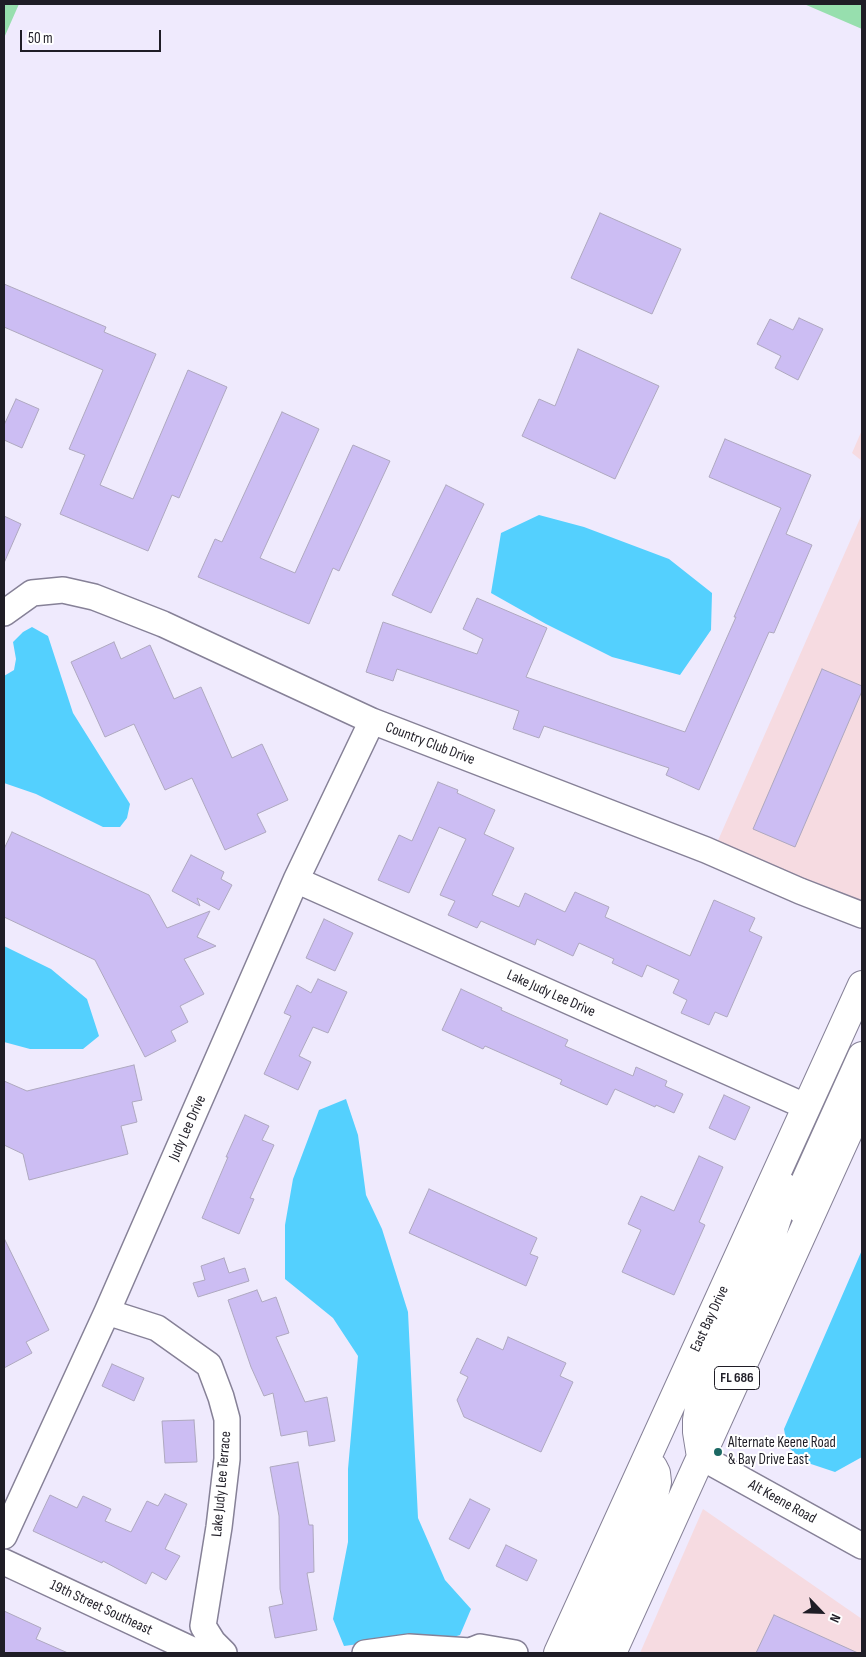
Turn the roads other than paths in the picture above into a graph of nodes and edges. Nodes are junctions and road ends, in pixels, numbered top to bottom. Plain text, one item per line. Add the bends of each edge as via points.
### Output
1 (4, 613) edge
2 (372, 721) junction
3 (296, 880) junction
4 (862, 915) edge
5 (862, 985) edge
6 (862, 1056) edge
7 (862, 1102) edge
8 (806, 1108) junction
9 (782, 1161) junction
10 (807, 1224) junction
11 (106, 1312) junction
12 (701, 1457) junction
13 (645, 1462) junction
14 (4, 1536) edge
15 (862, 1546) edge
16 (4, 1562) edge
17 (199, 1653) edge
18 (224, 1653) edge
19 (365, 1653) edge
20 (515, 1653) edge
21 (558, 1653) edge
22 (584, 1653) edge
23 (612, 1653) edge

1 - 2 street, Country Club Drive via 32,593 63,590 94,597 163,624
2 - 3 street, Judy Lee Drive
2 - 4 street, Country Club Drive via 706,850
3 - 8 street, Lake Judy Lee Drive
3 - 11 street, Judy Lee Drive
5 - 8 main road, East Bay Drive
6 - 10 main road via 806,1180 802,1199
7 - 10 main road, FL 686
8 - 9 main road, East Bay Drive
9 - 12 main road via 786,1175 783,1192 761,1269 699,1408 697,1432
9 - 13 main road, East Bay Drive
10 - 12 main road, FL 686
11 - 14 street, Judy Lee Drive
11 - 18 street, Lake Judy Lee Terrace via 157,1328 209,1364 221,1397 227,1419 227,1458 220,1527 203,1626
12 - 15 street, Alt Keene Road
12 - 23 main road, FL 686
13 - 21 main road, East Bay Drive
13 - 22 main road via 656,1473 654,1495
16 - 17 street, 19th Street Southeast
19 - 20 street via 410,1647 470,1651 480,1647

